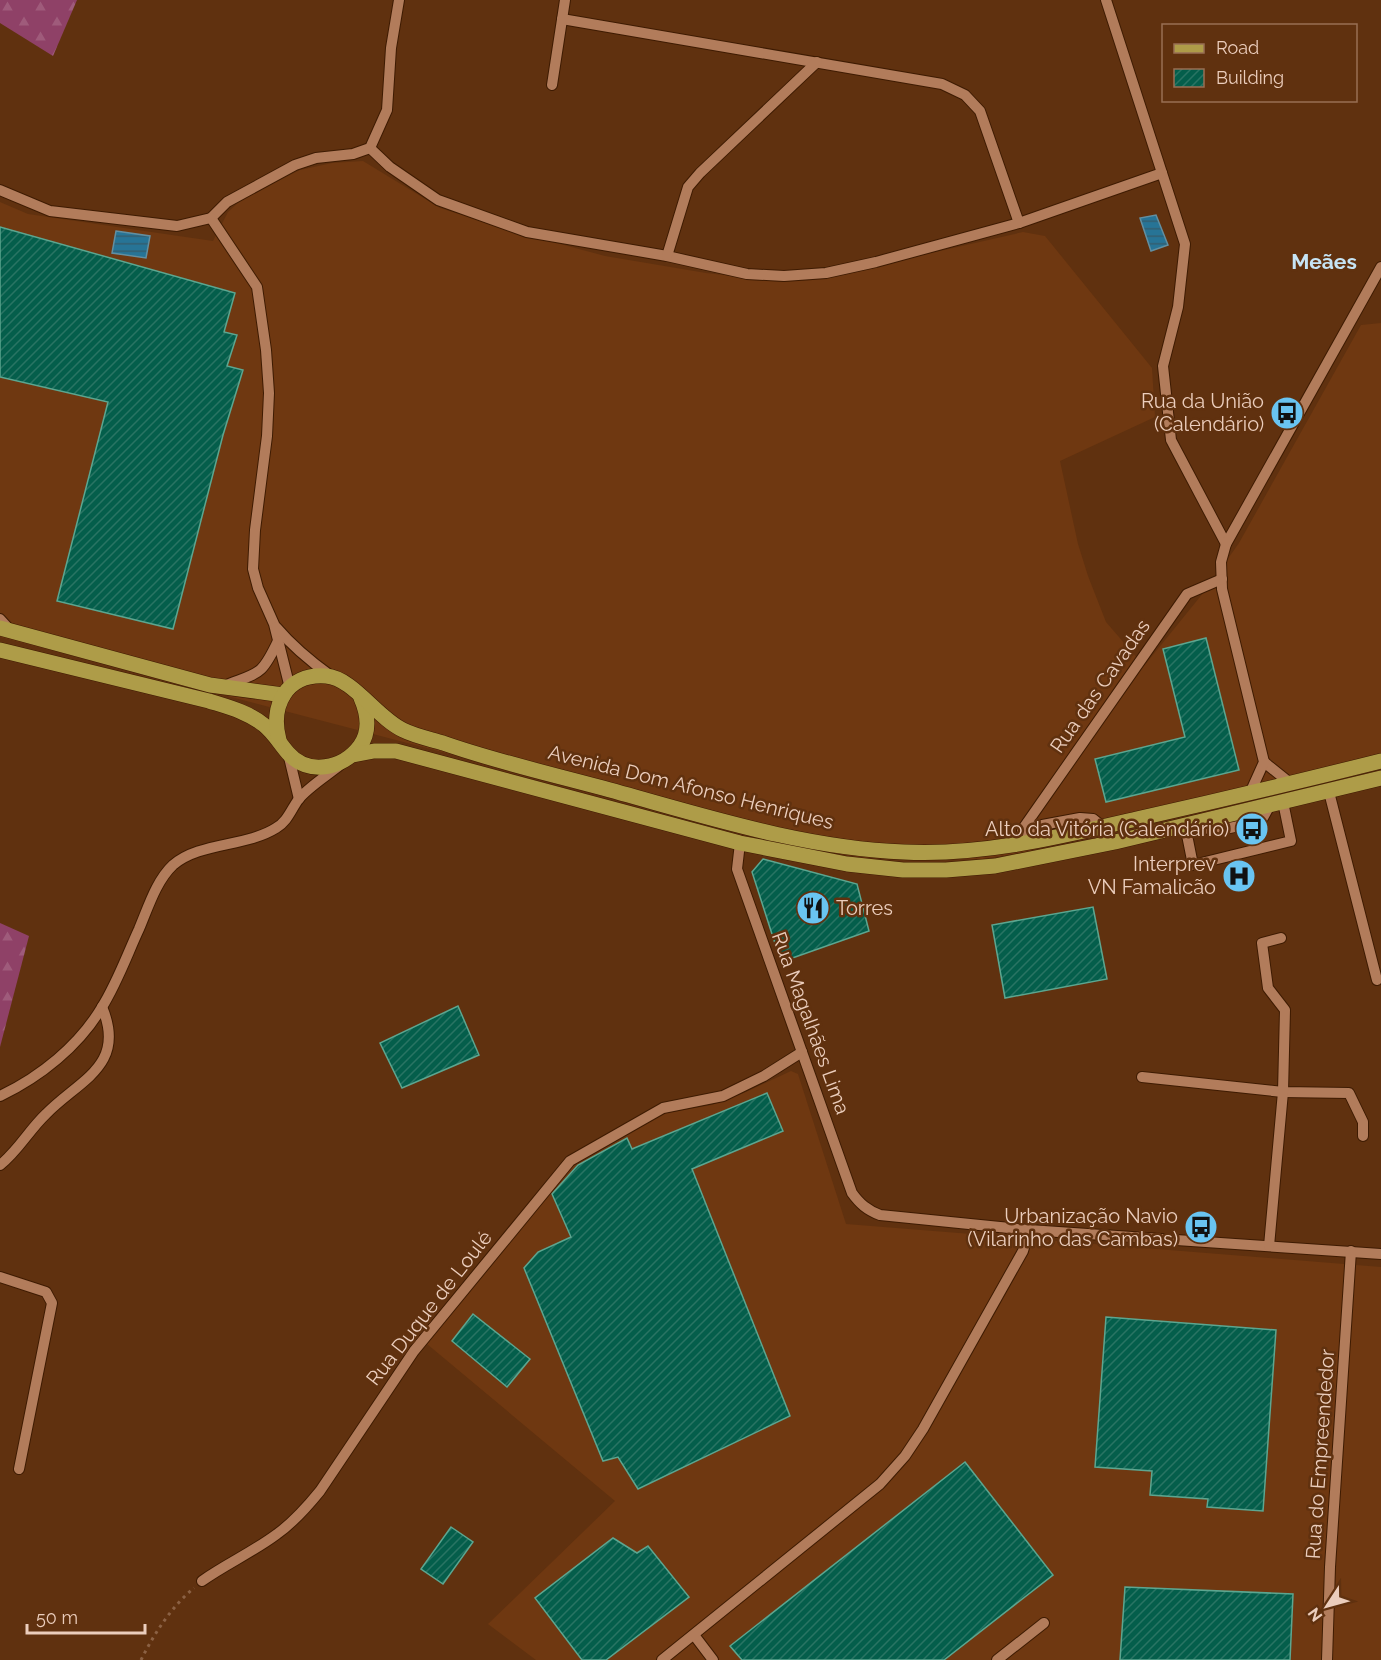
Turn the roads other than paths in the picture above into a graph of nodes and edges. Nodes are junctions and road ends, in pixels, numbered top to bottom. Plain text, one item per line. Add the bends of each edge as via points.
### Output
1 (399, 0) edge
2 (565, 0) edge
3 (1106, 0) edge
4 (562, 18) junction
5 (818, 62) junction
6 (552, 85) dead end
7 (370, 148) junction
8 (1162, 173) junction
9 (0, 190) edge
10 (211, 218) junction
11 (1018, 223) junction
12 (667, 256) junction
13 (1381, 267) edge
14 (1226, 544) junction
15 (1222, 579) junction
16 (274, 624) junction
17 (3, 626) edge
18 (278, 641) junction
19 (0, 650) edge
20 (330, 676) junction
21 (222, 687) junction
22 (287, 691) junction
23 (360, 695) junction
24 (279, 740) junction
25 (288, 753) junction
26 (350, 757) junction
27 (1381, 761) edge
28 (1264, 762) junction
29 (1381, 778) edge
30 (1290, 783) junction
31 (1329, 792) junction
32 (1250, 793) junction
33 (299, 799) junction
34 (1276, 804) junction
35 (1191, 824) junction
36 (1022, 837) junction
37 (740, 843) junction
38 (1281, 938) dead end
39 (1377, 980) dead end
40 (102, 1007) junction
41 (802, 1052) junction
42 (1142, 1077) dead end
43 (1283, 1092) junction
44 (0, 1096) edge
45 (1363, 1136) dead end
46 (0, 1165) edge
47 (1029, 1230) junction
48 (1269, 1246) junction
49 (1351, 1251) junction
50 (1381, 1254) edge
51 (0, 1276) edge
52 (19, 1468) dead end
53 (202, 1581) road end
54 (1044, 1623) dead end
55 (694, 1635) junction
56 (662, 1660) edge
57 (713, 1660) edge
58 (997, 1660) edge
59 (1327, 1660) edge

1 - 7 street via 387,110
2 - 4 street
3 - 8 street
4 - 5 street
4 - 6 street
5 - 11 street via 942,84 965,94 980,111
5 - 12 street via 688,187
7 - 10 street via 295,165 227,202
7 - 12 street via 438,200 527,232
8 - 11 street
8 - 14 street via 1185,244 1178,307 1163,366 1171,440
9 - 10 street via 50,211 177,226
10 - 16 street via 257,286 270,393 253,569
11 - 12 street via 826,273 747,274
13 - 14 street
14 - 15 street
15 - 28 street
15 - 36 street, Rua das Cavadas via 1186,594
16 - 18 street
16 - 20 street via 306,659
17 - 21 main road
18 - 21 street via 258,673
18 - 22 street
19 - 24 main road, Avenida Dom Afonso Henriques via 209,700 242,711
20 - 22 main road via 302,679
20 - 23 main road, Avenida Dom Afonso Henriques via 347,683
21 - 22 main road
22 - 24 main road via 277,709 275,725
23 - 26 main road via 368,726 363,742
23 - 36 main road, Avenida Dom Afonso Henriques via 403,730 470,753 789,836 851,848 945,853 992,849
24 - 25 main road, Avenida Dom Afonso Henriques
25 - 26 main road, Avenida Dom Afonso Henriques via 316,768 338,765
25 - 33 street
26 - 33 street
26 - 37 main road, Avenida Dom Afonso Henriques via 396,751
27 - 30 main road, Avenida Dom Afonso Henriques
28 - 30 street
28 - 32 street
29 - 31 main road, Avenida Dom Afonso Henriques
30 - 32 main road, Avenida Dom Afonso Henriques
31 - 34 main road, Avenida Dom Afonso Henriques
31 - 39 street
32 - 36 main road, Avenida Dom Afonso Henriques via 1102,827
33 - 40 street via 278,827 195,853 173,866 158,885
34 - 35 main road, Avenida Dom Afonso Henriques
34 - 35 street via 1291,841 1193,864
35 - 37 main road, Avenida Dom Afonso Henriques via 995,866 946,870 847,864
37 - 41 street, Rua Magalhães Lima via 737,869
38 - 43 street via 1262,942 1268,988 1285,1010
40 - 44 street via 74,1044 50,1065
40 - 46 street via 109,1043 97,1068 43,1116
41 - 47 street, Rua Magalhães Lima via 859,1203 880,1215
41 - 53 street, Rua Duque de Loulé via 723,1096 663,1108 570,1161 414,1351 306,1507 277,1534
42 - 43 street
43 - 45 street via 1349,1093 1363,1122
43 - 48 street
47 - 48 street
47 - 55 street via 1023,1251 904,1456 880,1484
48 - 49 street
49 - 50 street
49 - 59 street, Rua do Empreendedor
51 - 52 street via 46,1292 52,1303
54 - 58 street
55 - 56 street
55 - 57 street

